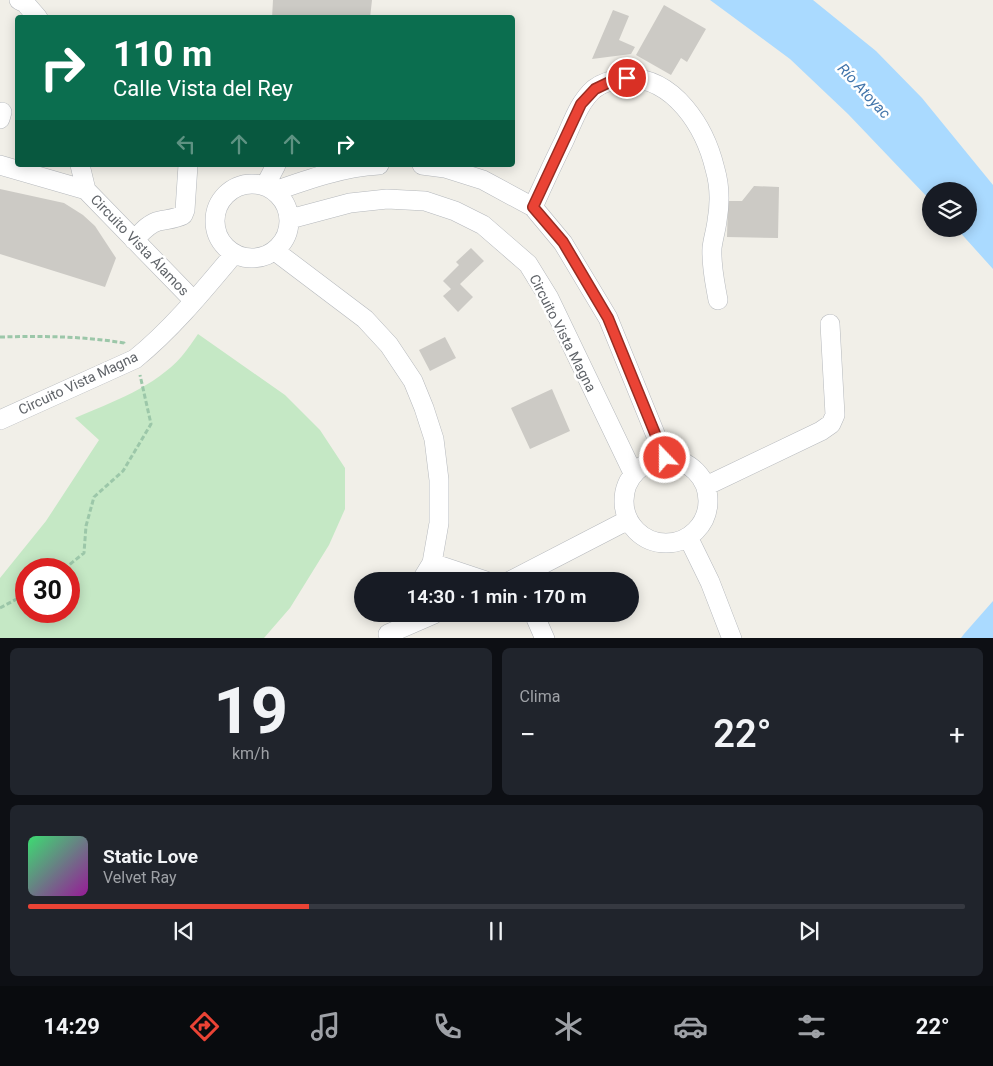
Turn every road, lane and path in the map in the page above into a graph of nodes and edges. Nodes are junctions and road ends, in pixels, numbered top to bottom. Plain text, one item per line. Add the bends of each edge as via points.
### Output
1 (19, 0) edge
2 (35, 15) edge
3 (0, 165) edge
4 (80, 167) edge
5 (188, 167) edge
6 (275, 167) edge
7 (362, 167) edge
8 (437, 167) edge
9 (270, 188) junction
10 (86, 190) junction
11 (533, 207) junction
12 (290, 219) junction
13 (134, 240) junction
14 (275, 251) junction
15 (234, 254) junction
16 (718, 300) dead end
17 (194, 301) junction
18 (830, 324) dead end
19 (0, 337) edge
20 (124, 343) dead end
21 (144, 388) dead end
22 (0, 420) edge
23 (665, 458) junction
24 (633, 473) junction
25 (706, 486) junction
26 (628, 520) junction
27 (688, 537) junction
28 (78, 558) edge
29 (432, 563) junction
30 (426, 572) edge
31 (459, 572) edge
32 (530, 572) edge
33 (15, 600) edge
34 (0, 608) edge
35 (396, 622) edge
36 (417, 622) edge
37 (538, 622) edge
38 (387, 636) edge
39 (546, 638) edge
40 (732, 638) edge

1 - 2 street
3 - 10 street, Circuito Vista Álamos
4 - 10 street, Circuito Vista Álamos
5 - 13 street via 183,215 158,221
6 - 9 street
7 - 9 street
8 - 11 street via 483,180
9 - 12 street via 288,208
9 - 15 street via 242,185 221,199 214,223 217,236
10 - 13 street, Circuito Vista Álamos
11 - 16 street via 581,104 595,89 616,79 638,78 654,83 670,93 699,126 716,170 720,195 712,246
11 - 23 street via 563,242 608,318
12 - 14 street via 283,242
12 - 24 street, Circuito Vista Magna via 350,203 387,199 425,201 483,225 528,264 549,298
13 - 17 street, Circuito Vista Álamos
14 - 15 street via 255,258
14 - 29 street via 364,318 389,344 413,381 434,439 439,480 439,524
15 - 17 street, Circuito Vista Magna
17 - 22 street, Circuito Vista Magna via 152,346 135,359
18 - 25 street via 835,415 831,424
19 - 20 path
21 - 28 path via 151,424 123,471 94,497 86,526 84,553
23 - 24 street via 653,460
23 - 25 street via 690,466
24 - 26 street via 624,496
25 - 27 street via 706,514
26 - 27 street via 647,539 660,543
26 - 32 street
27 - 40 street
29 - 30 street
29 - 31 street
33 - 34 path
35 - 38 street
36 - 38 street
37 - 39 street

